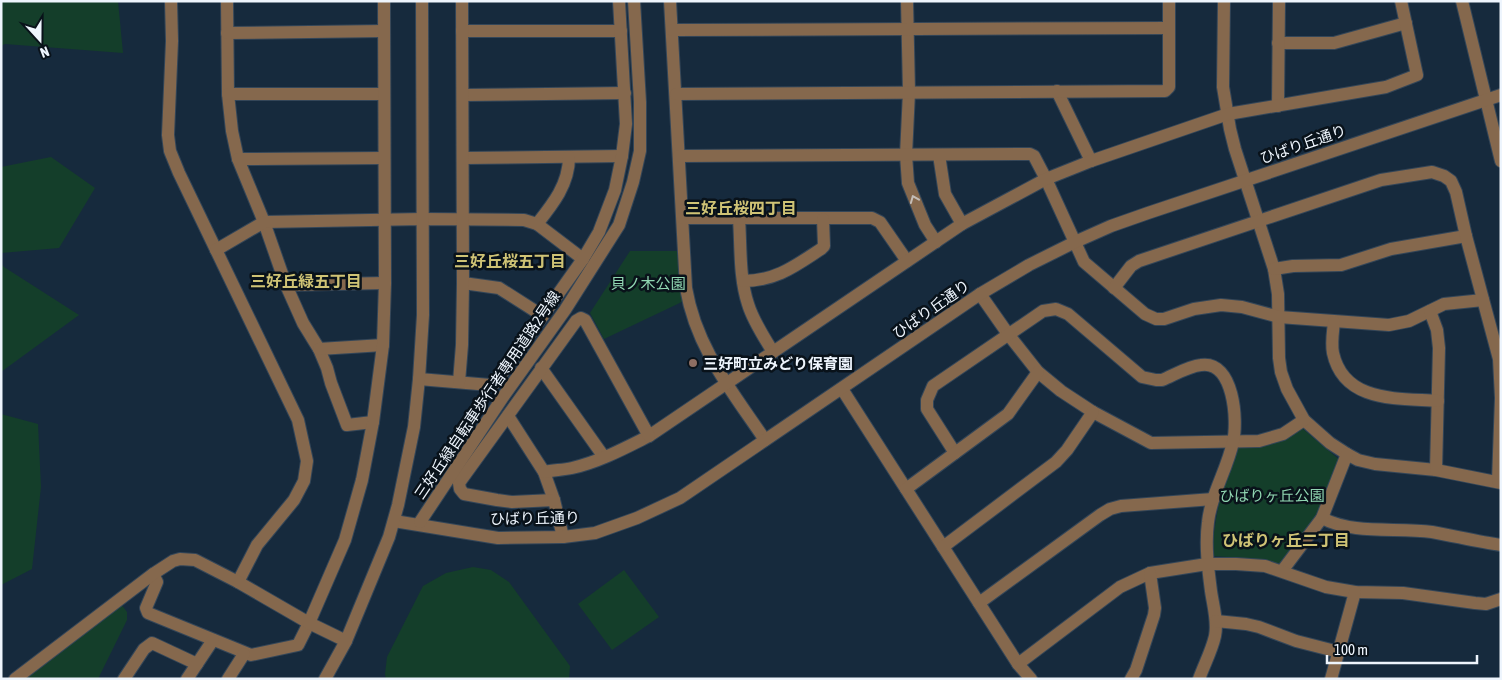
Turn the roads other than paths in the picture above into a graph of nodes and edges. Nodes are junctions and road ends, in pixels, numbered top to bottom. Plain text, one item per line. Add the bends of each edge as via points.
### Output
1 (171, 1) edge
2 (228, 1) edge
3 (384, 1) edge
4 (422, 1) edge
5 (462, 1) edge
6 (619, 1) edge
7 (634, 1) edge
8 (670, 1) edge
9 (907, 1) edge
10 (1169, 1) edge
11 (1224, 1) edge
12 (1279, 1) edge
13 (1401, 1) edge
14 (1462, 1) edge
15 (1406, 23) junction
16 (1169, 28) junction
17 (906, 29) junction
18 (672, 30) junction
19 (384, 31) junction
20 (462, 31) junction
21 (621, 31) junction
22 (227, 33) junction
23 (1278, 43) junction
24 (1057, 91) junction
25 (909, 92) junction
26 (228, 94) junction
27 (384, 94) junction
28 (625, 94) junction
29 (676, 94) junction
30 (463, 95) junction
31 (1501, 95) edge
32 (1485, 99) junction
33 (1278, 106) junction
34 (1228, 114) junction
35 (906, 155) junction
36 (939, 155) junction
37 (622, 156) junction
38 (679, 156) junction
39 (569, 157) junction
40 (384, 158) junction
41 (464, 158) junction
42 (238, 159) junction
43 (1092, 161) junction
44 (1501, 162) edge
45 (1046, 179) junction
46 (1245, 180) junction
47 (684, 218) junction
48 (423, 219) junction
49 (463, 219) junction
50 (739, 219) junction
51 (823, 219) junction
52 (384, 220) junction
53 (1258, 220) junction
54 (264, 222) junction
55 (537, 224) junction
56 (962, 224) junction
57 (1466, 236) junction
58 (936, 242) junction
59 (1075, 242) junction
60 (216, 250) junction
61 (583, 260) junction
62 (907, 261) junction
63 (1274, 269) junction
64 (743, 281) junction
65 (385, 283) junction
66 (463, 283) junction
67 (286, 285) junction
68 (1114, 288) junction
69 (980, 294) junction
70 (1484, 300) junction
71 (1430, 311) junction
72 (544, 316) junction
73 (1279, 317) junction
74 (1334, 322) junction
75 (1008, 334) junction
76 (383, 345) junction
77 (318, 349) junction
78 (774, 352) junction
79 (541, 368) junction
80 (1038, 372) junction
81 (419, 379) junction
82 (459, 382) junction
83 (726, 384) junction
84 (842, 389) junction
85 (1438, 401) junction
86 (1094, 412) junction
87 (508, 416) junction
88 (1304, 420) junction
89 (373, 422) junction
90 (649, 436) junction
91 (765, 440) junction
92 (1234, 442) junction
93 (955, 453) junction
94 (1347, 454) junction
95 (604, 457) junction
96 (1436, 470) junction
97 (544, 472) junction
98 (1499, 482) edge
99 (906, 489) junction
100 (1213, 499) junction
101 (554, 500) junction
102 (1322, 518) junction
103 (394, 521) junction
104 (420, 522) dead end
105 (563, 537) junction
106 (1501, 545) edge
107 (943, 547) junction
108 (1207, 564) junction
109 (1282, 571) junction
110 (1150, 573) junction
111 (153, 574) junction
112 (238, 582) junction
113 (1355, 592) junction
114 (1501, 599) edge
115 (979, 603) junction
116 (1216, 622) junction
117 (309, 623) junction
118 (213, 640) junction
119 (346, 641) junction
120 (1339, 652) junction
121 (244, 654) junction
122 (197, 664) junction
123 (1018, 664) junction
124 (1202, 678) edge
125 (15, 679) edge
126 (124, 679) edge
127 (187, 679) edge
128 (228, 679) edge
129 (325, 679) edge
130 (1031, 679) edge
131 (1131, 679) edge
132 (1331, 679) edge

1 - 60 street via 170,151
2 - 22 street
3 - 19 street
4 - 48 street
5 - 20 street
6 - 21 street
7 - 104 street, 三好丘緑自転車歩行者専用道路2号線 via 640,151 619,224 565,310
8 - 18 street
9 - 17 street
10 - 16 street
11 - 34 street via 1223,86
12 - 23 street
13 - 15 street
14 - 32 street
15 - 23 street via 1334,43
15 - 33 street via 1417,75 1386,87
16 - 17 street
16 - 24 street via 1166,91
17 - 18 street
17 - 25 street
18 - 29 street
19 - 22 street
19 - 27 street
20 - 21 street
20 - 30 street
21 - 28 street
22 - 26 street
23 - 33 street
24 - 25 street
24 - 43 street
25 - 29 street
25 - 35 street
26 - 27 street
26 - 42 street
27 - 40 street
28 - 30 street
28 - 37 street via 626,131
29 - 38 street
30 - 41 street
31 - 32 street, ひばり丘通り
32 - 44 street
32 - 46 street, ひばり丘通り
33 - 34 street
34 - 43 street
34 - 46 street
35 - 36 street
35 - 38 street
58 -> 35 street via 925,225 908,183
36 - 45 street via 1030,154
36 - 56 street via 945,194
37 - 39 street
37 - 61 street via 607,212
38 - 47 street
39 - 41 street
39 - 55 street via 564,185
40 - 42 street
40 - 52 street
41 - 49 street
42 - 54 street
43 - 45 street
45 - 56 street
45 - 59 street
46 - 53 street
46 - 59 street, ひばり丘通り
47 - 50 street
47 - 83 street via 689,305 701,339
48 - 49 street
48 - 52 street
48 - 81 street
49 - 55 street via 524,220
49 - 66 street
50 - 51 street
50 - 64 street
51 - 62 street via 877,219
51 - 64 street via 824,246 821,249 779,275
52 - 54 street
52 - 65 street
53 - 57 street via 1381,180 1432,172 1444,176 1454,185
53 - 63 street
53 - 68 street via 1139,260
54 - 60 street
54 - 67 street
55 - 61 street
56 - 58 street
57 - 63 street via 1392,248 1341,265
57 - 70 street
58 - 62 street
59 - 68 street via 1084,262
59 - 69 street, ひばり丘通り
60 - 112 street via 298,420 307,460 304,481 294,500 257,546
61 - 72 street
62 - 78 street
63 - 73 street
64 - 78 street via 750,310
65 - 67 street
65 - 76 street
66 - 72 street via 499,288
66 - 82 street
67 - 77 street
68 - 73 street via 1145,314 1156,319 1221,305
69 - 75 street
69 - 84 street, ひばり丘通り
70 - 71 street via 1444,304
70 - 98 street via 1499,359
71 - 74 street via 1409,321 1390,325
71 - 85 street via 1438,338
72 - 82 street via 496,383
73 - 74 street
73 - 88 street via 1282,377
74 - 85 street via 1333,352 1340,370 1353,386 1374,396
75 - 80 street
75 - 92 street via 1043,312 1056,309 1073,318 1142,377 1162,380 1201,365 1216,368 1226,377 1230,391
75 - 93 street via 938,382 929,394 928,412
76 - 77 street
76 - 89 street
77 - 89 street via 347,424
78 - 83 street
79 - 87 street
79 - 90 street via 576,321 586,320
79 - 95 street
80 - 86 street
80 - 93 street via 1008,414
81 - 82 street
81 - 103 street via 410,449
83 - 90 street
83 - 91 street
84 - 91 street, ひばり丘通り
84 - 99 street
85 - 96 street
86 - 92 street via 1151,443
86 - 107 street via 1056,462
87 - 97 street
87 - 101 street via 459,483 460,490 464,494 503,501
88 - 92 street via 1273,438 1260,442
88 - 94 street
89 - 117 street via 362,480 345,540
90 - 95 street
91 - 105 street, ひばり丘通り via 680,498 595,532
92 - 100 street
93 - 99 street
94 - 96 street via 1375,464
94 - 102 street
95 - 97 street via 573,468
96 - 98 street
97 - 101 street
99 - 107 street
100 - 108 street via 1208,521
100 - 115 street via 1110,509
101 - 105 street
102 - 106 street via 1348,526 1431,532
102 - 109 street
103 - 105 street, ひばり丘通り via 498,538
103 - 119 street
107 - 115 street
108 - 109 street via 1252,565
108 - 110 street
108 - 116 street
109 - 113 street via 1326,587
110 - 123 street via 1120,587
110 - 131 street via 1154,615
111 - 112 street via 173,561 195,560
111 - 118 street via 157,582 146,608 148,613
111 - 125 street
112 - 117 street
113 - 114 street via 1403,593 1475,604
113 - 120 street
115 - 123 street
116 - 120 street via 1252,626
116 - 124 street
117 - 119 street
117 - 121 street via 295,647
118 - 121 street
118 - 122 street
119 - 129 street
120 - 132 street
121 - 128 street
122 - 126 street via 152,643 144,649
122 - 127 street
123 - 130 street

